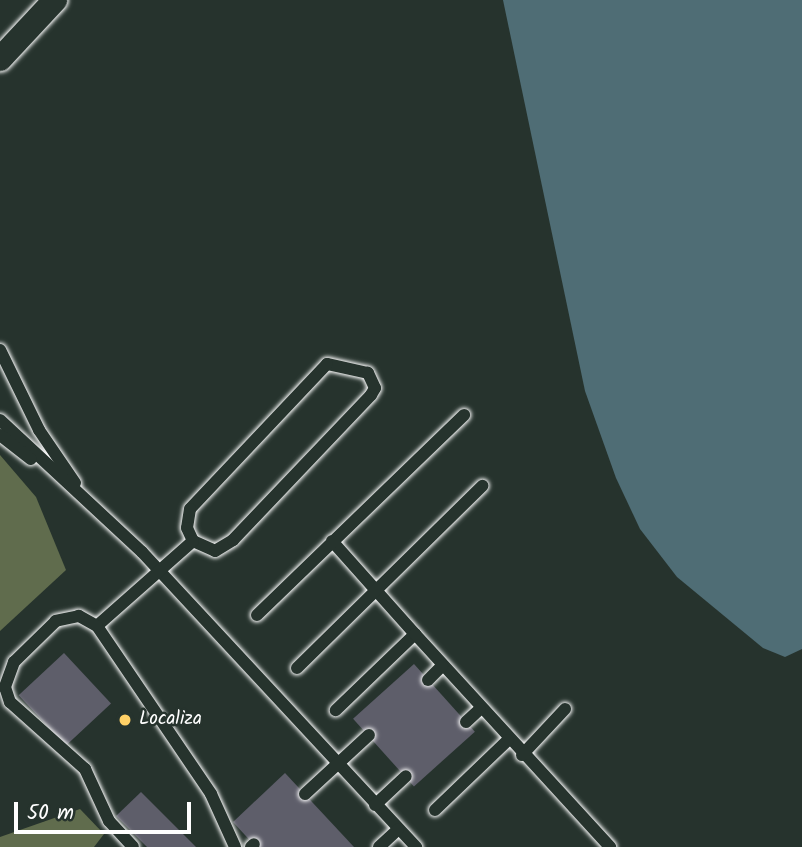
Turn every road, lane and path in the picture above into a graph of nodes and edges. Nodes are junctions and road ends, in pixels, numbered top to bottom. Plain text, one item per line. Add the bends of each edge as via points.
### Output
1 (55, 0) edge
2 (0, 59) edge
3 (0, 350) edge
4 (464, 415) dead end
5 (0, 420) edge
6 (0, 435) edge
7 (482, 486) dead end
8 (89, 504) junction
9 (193, 541) junction
10 (332, 541) junction
11 (158, 570) junction
12 (378, 589) junction
13 (257, 615) dead end
14 (97, 626) junction
15 (415, 634) junction
16 (297, 667) dead end
17 (442, 667) junction
18 (428, 680) dead end
19 (480, 709) junction
20 (565, 709) dead end
21 (337, 710) dead end
22 (466, 722) dead end
23 (369, 735) dead end
24 (508, 740) junction
25 (522, 755) junction
26 (337, 765) junction
27 (406, 776) dead end
28 (304, 794) dead end
29 (375, 806) junction
30 (435, 810) dead end
31 (398, 829) junction
32 (133, 847) edge
33 (234, 847) edge
34 (379, 847) edge
35 (416, 847) edge
36 (610, 847) edge

1 - 2 street
3 - 8 lane via 38,430
4 - 10 lane
5 - 8 lane
6 - 8 lane
7 - 12 lane
8 - 11 lane
9 - 9 lane via 215,551 233,540 372,395 373,380 368,373 327,364 190,509 187,528
9 - 11 lane
10 - 12 lane
10 - 13 lane
11 - 14 lane
11 - 26 lane
12 - 15 lane
12 - 16 lane
14 - 32 lane via 79,616 56,621 14,662 5,687 10,702 85,769 109,821
14 - 33 lane via 211,794
15 - 17 lane
15 - 21 lane
17 - 18 lane
17 - 19 lane
19 - 22 lane
19 - 24 lane
20 - 25 lane
23 - 26 lane
24 - 25 lane
24 - 30 lane
25 - 36 lane
26 - 28 lane
26 - 29 lane
27 - 29 lane
29 - 31 lane
31 - 34 lane
31 - 35 lane

